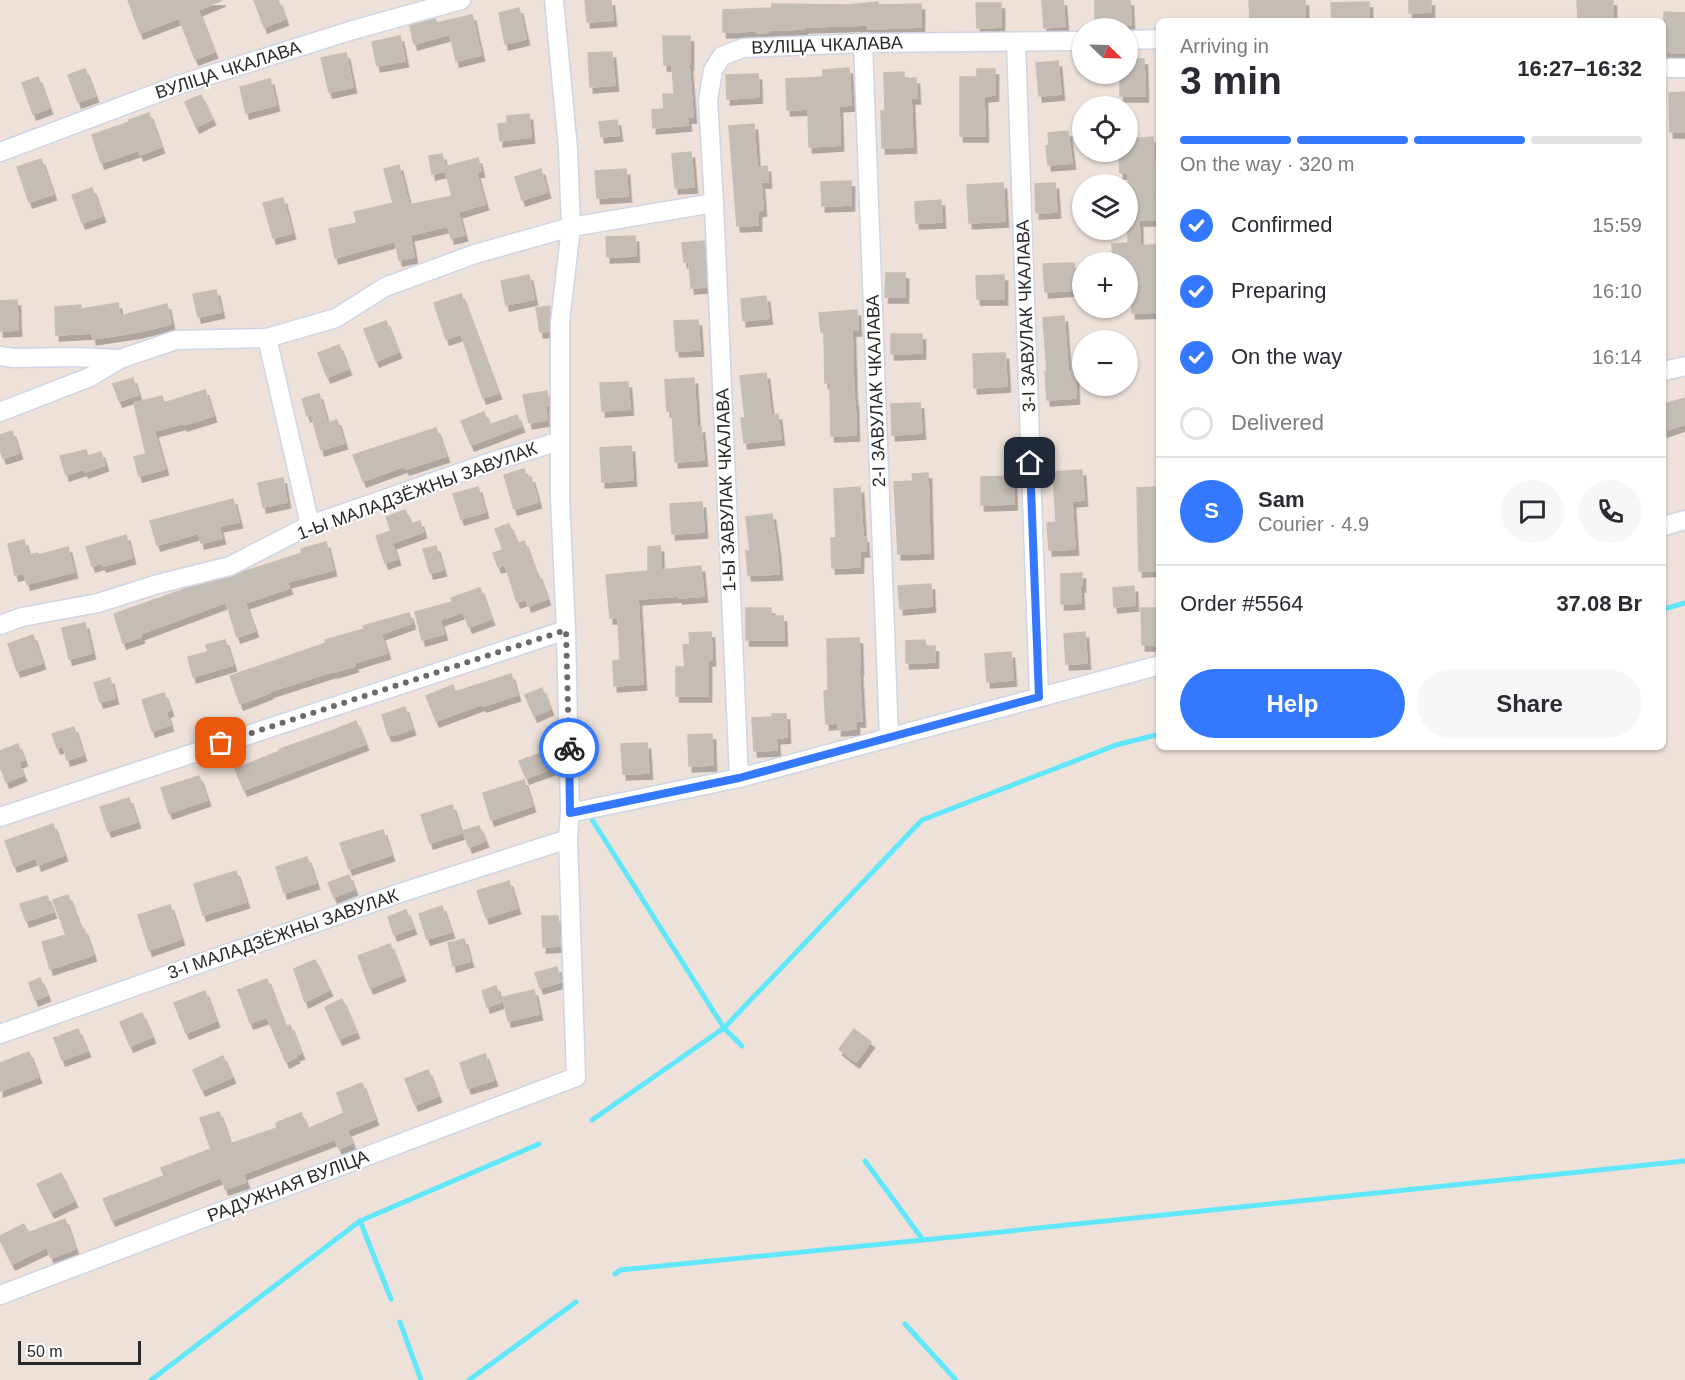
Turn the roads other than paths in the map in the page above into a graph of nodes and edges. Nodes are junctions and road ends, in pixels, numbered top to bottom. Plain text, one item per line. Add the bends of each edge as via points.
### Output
1 (461, 0) edge
2 (554, 0) edge
3 (1156, 39) edge
4 (1138, 40) edge
5 (1072, 41) edge
6 (1016, 42) junction
7 (863, 43) junction
8 (1666, 68) edge
9 (1685, 68) edge
10 (0, 152) edge
11 (714, 203) junction
12 (571, 227) junction
13 (267, 338) junction
14 (0, 356) edge
15 (120, 359) junction
16 (1685, 366) edge
17 (1666, 371) edge
18 (0, 412) edge
19 (560, 441) junction
20 (1685, 520) edge
21 (310, 525) junction
22 (1666, 525) edge
23 (0, 625) edge
24 (566, 630) junction
25 (1156, 666) edge
26 (1039, 697) junction
27 (889, 738) junction
28 (739, 778) junction
29 (570, 813) junction
30 (0, 817) edge
31 (567, 838) junction
32 (0, 1034) edge
33 (0, 1295) edge

1 - 10 street, ВУЛІЦА ЧКАЛАВА via 181,84
2 - 12 street
3 - 4 street
5 - 6 street, ВУЛІЦА ЧКАЛАВА
6 - 7 street, ВУЛІЦА ЧКАЛАВА
6 - 26 street, 3-І ЗАВУЛАК ЧКАЛАВА
7 - 11 street, ВУЛІЦА ЧКАЛАВА via 743,48 722,56 713,70 708,100
7 - 27 street, 2-І ЗАВУЛАК ЧКАЛАВА
8 - 9 street
11 - 12 street
11 - 28 street, 1-Ы ЗАВУЛАК ЧКАЛАВА
12 - 13 street via 464,258 386,287 336,318
12 - 19 street via 560,322
13 - 15 street via 176,340
13 - 21 street
14 - 15 street
15 - 18 street via 90,377
16 - 17 street
19 - 21 street, 1-Ы МАЛАДЗЁЖНЫ ЗАВУЛАК
19 - 24 street
20 - 22 street
21 - 23 street, 1-Ы МАЛАДЗЁЖНЫ ЗАВУЛАК via 230,566 98,603
24 - 29 street
24 - 30 street
25 - 26 street
26 - 27 street
27 - 28 street
28 - 29 street
29 - 31 street
31 - 32 street, 3-І МАЛАДЗЁЖНЫ ЗАВУЛАК
31 - 33 street, РАДУЖНАЯ ВУЛІЦА via 576,1077

